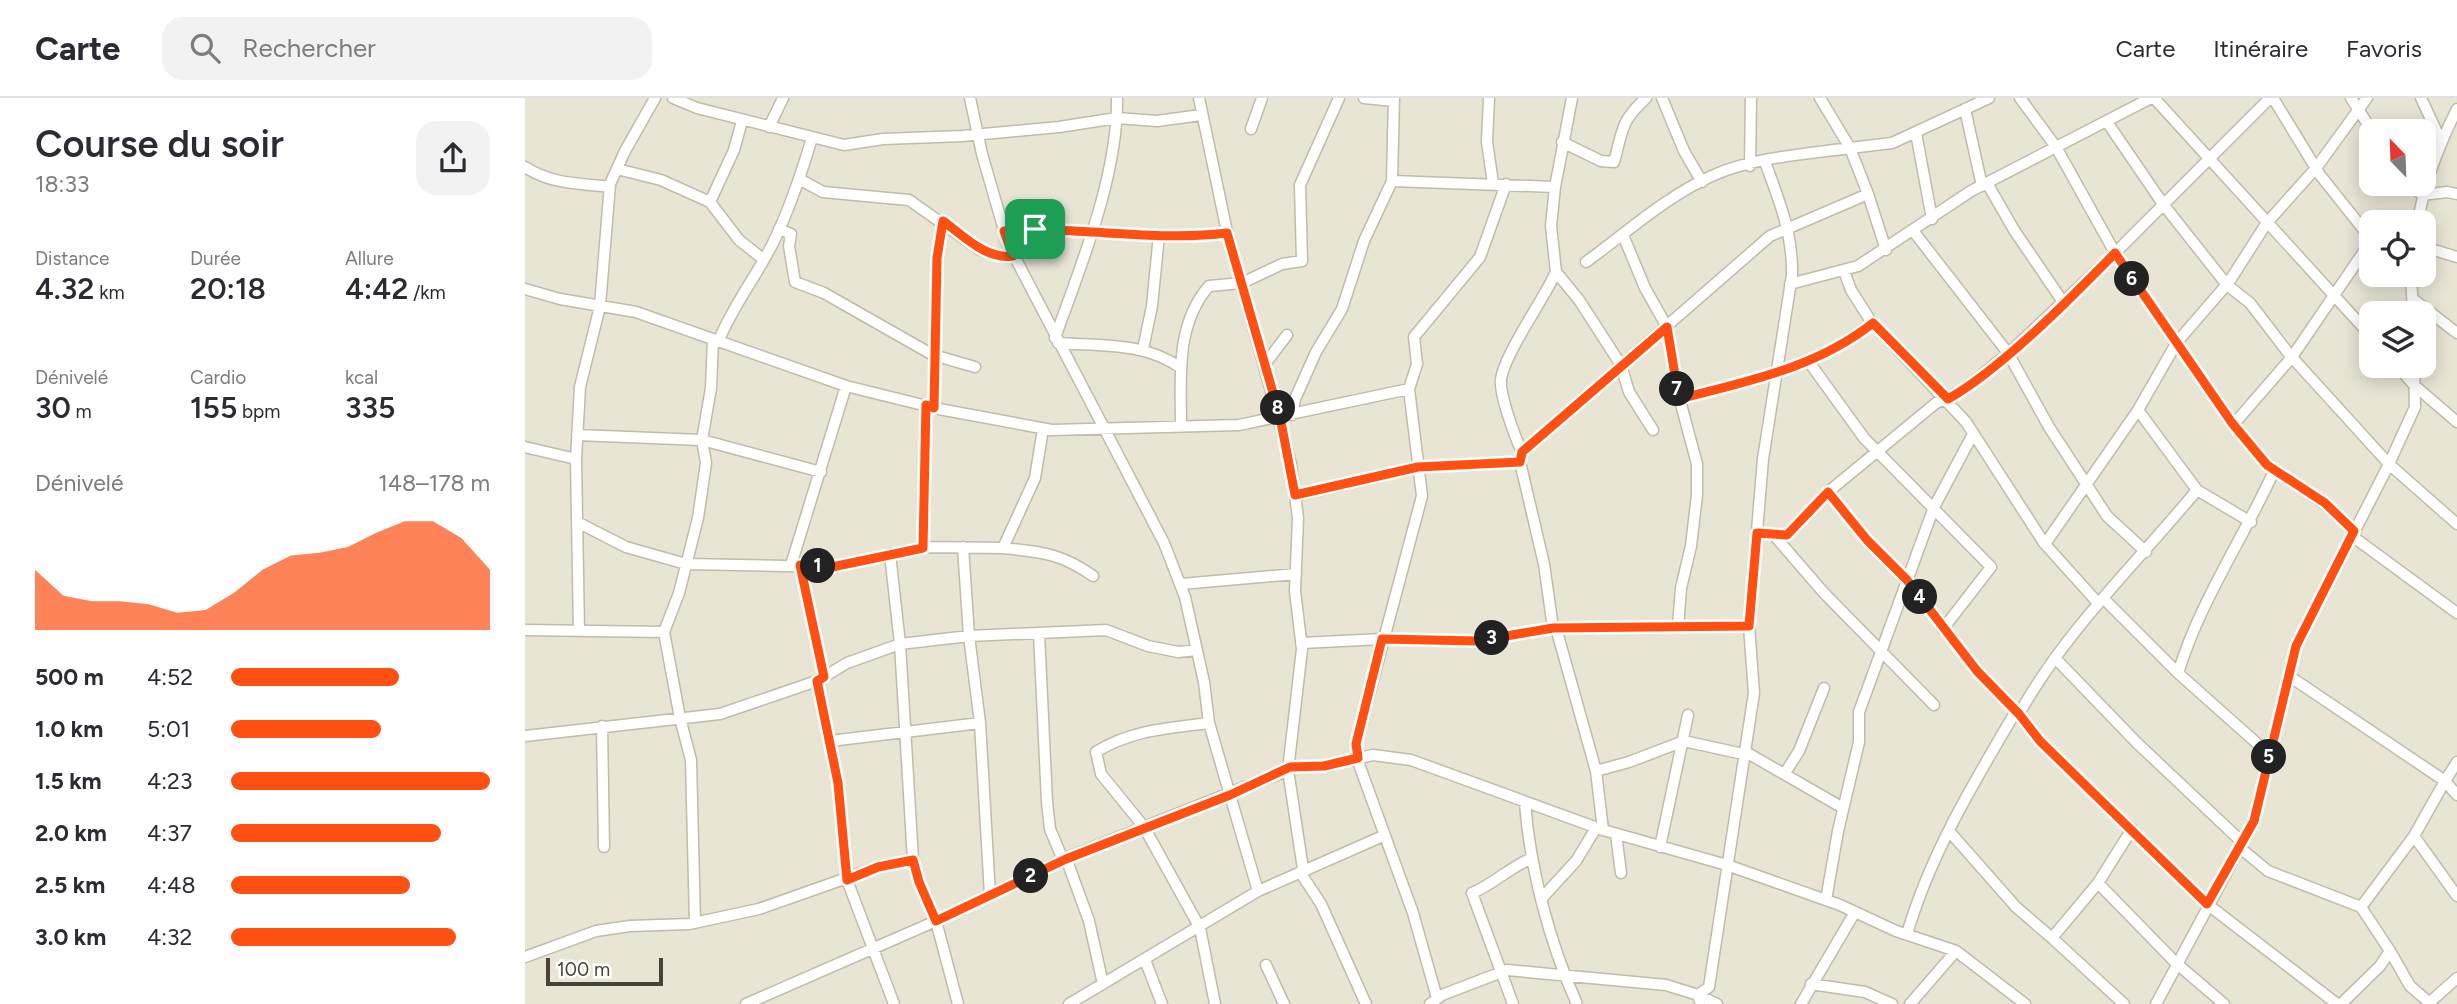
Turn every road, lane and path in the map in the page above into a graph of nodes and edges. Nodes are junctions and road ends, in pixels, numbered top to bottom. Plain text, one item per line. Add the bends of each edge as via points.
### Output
1 (655, 98) edge
2 (673, 98) edge
3 (783, 98) edge
4 (970, 98) edge
5 (1117, 98) edge
6 (1199, 98) edge
7 (1262, 98) edge
8 (1339, 98) edge
9 (1364, 98) edge
10 (1489, 98) edge
11 (1572, 98) edge
12 (1646, 98) edge
13 (1662, 98) edge
14 (1751, 98) edge
15 (1819, 98) edge
16 (1989, 98) edge
17 (2020, 98) edge
18 (2152, 98) edge
19 (2271, 98) edge
20 (2351, 98) edge
21 (2367, 98) edge
22 (2421, 98) edge
23 (1394, 100) edge
24 (1965, 109) junction
25 (2358, 110) junction
26 (2456, 112) edge
27 (1201, 116) junction
28 (1117, 118) junction
29 (2364, 119) edge
30 (742, 121) junction
31 (2107, 122) junction
32 (769, 127) junction
33 (1251, 129) dead end
34 (1916, 133) junction
35 (979, 135) junction
36 (812, 138) junction
37 (2441, 141) junction
38 (1562, 142) junction
39 (2056, 147) junction
40 (1850, 148) junction
41 (2436, 155) edge
42 (2211, 158) junction
43 (1765, 162) junction
44 (1750, 166) junction
45 (525, 167) edge
46 (2316, 168) junction
47 (617, 169) junction
48 (799, 179) junction
49 (1392, 181) junction
50 (1702, 182) junction
51 (1493, 183) junction
52 (1506, 184) junction
53 (1984, 184) junction
54 (610, 187) junction
55 (1555, 187) junction
56 (2436, 193) edge
57 (1868, 194) junction
58 (2457, 194) edge
59 (710, 202) junction
60 (2162, 204) junction
61 (1933, 219) junction
62 (943, 221) junction
63 (2266, 224) junction
64 (2359, 224) edge
65 (1788, 227) junction
66 (779, 229) junction
67 (1004, 231) junction
68 (1092, 231) junction
69 (1914, 232) junction
70 (1227, 233) junction
71 (1159, 234) junction
72 (1623, 235) junction
73 (1886, 250) junction
74 (2436, 251) edge
75 (2115, 253) junction
76 (1013, 256) junction
77 (2457, 257) edge
78 (2359, 258) edge
79 (763, 260) junction
80 (1586, 262) dead end
81 (1844, 271) junction
82 (1556, 272) junction
83 (1242, 283) junction
84 (1790, 284) junction
85 (2227, 285) junction
86 (2412, 287) edge
87 (525, 289) edge
88 (2334, 294) junction
89 (2413, 299) joint
90 (2063, 302) junction
91 (600, 306) junction
92 (1873, 323) junction
93 (2359, 323) edge
94 (1667, 327) junction
95 (2457, 333) edge
96 (1287, 335) dead end
97 (716, 340) junction
98 (1057, 341) junction
99 (2177, 342) junction
100 (1143, 349) junction
101 (2008, 353) junction
102 (933, 355) junction
103 (2292, 357) junction
104 (1809, 362) junction
105 (1265, 364) junction
106 (1621, 365) junction
107 (975, 368) dead end
108 (1181, 368) junction
109 (1777, 374) junction
110 (2407, 378) edge
111 (2414, 378) edge
112 (846, 386) junction
113 (2414, 386) junction
114 (1409, 389) junction
115 (1679, 399) junction
116 (1948, 399) junction
117 (930, 406) junction
118 (2138, 410) junction
119 (1292, 415) junction
120 (1280, 417) junction
121 (2457, 422) edge
122 (2233, 425) junction
123 (1181, 426) junction
124 (1104, 428) junction
125 (1043, 429) junction
126 (1653, 430) dead end
127 (1973, 434) junction
128 (577, 435) junction
129 (702, 440) junction
130 (525, 447) edge
131 (1879, 450) junction
132 (1521, 457) junction
133 (576, 459) junction
134 (2389, 464) junction
135 (1418, 467) junction
136 (2274, 471) junction
137 (821, 472) junction
138 (2088, 485) junction
139 (2197, 490) junction
140 (1828, 492) junction
141 (1295, 495) junction
142 (1934, 507) junction
143 (577, 522) junction
144 (2251, 522) junction
145 (2457, 524) edge
146 (1757, 533) junction
147 (2353, 533) junction
148 (1773, 534) junction
149 (2045, 544) junction
150 (963, 547) junction
151 (923, 548) junction
152 (1003, 548) junction
153 (2146, 552) junction
154 (890, 554) junction
155 (686, 564) junction
156 (795, 565) junction
157 (1296, 574) junction
158 (1093, 576) dead end
159 (1907, 580) junction
160 (1181, 584) junction
161 (2101, 600) junction
162 (2457, 613) edge
163 (1749, 626) junction
164 (1678, 627) junction
165 (1555, 628) junction
166 (1943, 629) junction
167 (525, 630) edge
168 (579, 631) junction
169 (664, 632) junction
170 (1039, 633) junction
171 (969, 636) junction
172 (1382, 639) junction
173 (1301, 643) junction
174 (900, 644) junction
175 (1197, 650) junction
176 (1880, 653) junction
177 (2055, 658) junction
178 (2178, 673) junction
179 (2289, 676) junction
180 (821, 679) junction
181 (1824, 688) dead end
182 (1934, 705) dead end
183 (2017, 712) junction
184 (1688, 715) dead end
185 (680, 718) junction
186 (981, 723) junction
187 (1209, 723) junction
188 (601, 726) junction
189 (906, 732) junction
190 (525, 736) edge
191 (829, 741) junction
192 (1684, 741) junction
193 (1744, 752) junction
194 (2270, 755) junction
195 (1358, 758) junction
196 (2457, 762) edge
197 (1289, 768) junction
198 (1596, 771) junction
199 (1785, 774) junction
200 (2445, 781) junction
201 (2457, 794) edge
202 (1230, 795) junction
203 (1525, 803) junction
204 (1843, 808) junction
205 (1144, 827) junction
206 (1599, 829) junction
207 (2132, 829) junction
208 (1949, 831) junction
209 (1616, 834) junction
210 (1383, 836) junction
211 (2414, 836) junction
212 (2241, 845) junction
213 (604, 847) dead end
214 (1660, 847) junction
215 (1531, 858) junction
216 (1065, 859) junction
217 (913, 860) junction
218 (1727, 864) junction
219 (1301, 871) junction
220 (1621, 873) dead end
221 (847, 880) junction
222 (2098, 883) junction
223 (1258, 891) junction
224 (990, 895) junction
225 (2457, 896) edge
226 (1542, 898) junction
227 (1826, 900) junction
228 (2207, 904) junction
229 (2361, 907) junction
230 (1855, 912) junction
231 (936, 921) junction
232 (695, 923) junction
233 (1200, 928) junction
234 (1907, 934) junction
235 (2052, 937) junction
236 (872, 948) junction
237 (1957, 951) junction
238 (2390, 951) junction
239 (525, 957) edge
240 (1145, 960) junction
241 (2176, 963) junction
242 (1266, 965) dead end
243 (1502, 972) junction
244 (1564, 976) junction
245 (2457, 978) edge
246 (1103, 984) junction
247 (1811, 984) junction
248 (1700, 1000) edge
249 (1081, 1001) edge
250 (1437, 1001) edge
251 (2430, 1003) edge
252 (746, 1004) edge
253 (894, 1004) edge
254 (958, 1004) edge
255 (1069, 1004) edge
256 (1161, 1004) edge
257 (1216, 1004) edge
258 (1283, 1004) edge
259 (1366, 1004) edge
260 (1513, 1004) edge
261 (1577, 1004) edge
262 (1717, 1004) edge
263 (1801, 1004) edge
264 (1892, 1004) edge
265 (1910, 1004) edge
266 (2025, 1004) edge
267 (2123, 1004) edge
268 (2156, 1004) edge
269 (2224, 1004) edge
270 (2339, 1004) edge

1 - 47 street
2 - 30 street
3 - 32 street
4 - 35 street
5 - 28 street
6 - 27 street
7 - 33 street
8 - 83 street via 1300,185 1302,261 1282,264
9 - 23 street
10 - 51 street via 1487,142
11 - 38 street
12 - 38 street via 1621,128 1614,162 1601,161
13 - 50 street
14 - 44 street
15 - 40 street
16 - 24 street
17 - 39 street
18 - 31 street
18 - 42 street
19 - 42 street
19 - 46 street
20 - 25 street
21 - 25 street
22 - 37 street
23 - 49 street
24 - 34 street
24 - 53 street
25 - 29 street
25 - 46 street
26 - 37 street
27 - 28 street via 1157,121
27 - 70 street
28 - 35 street
28 - 68 street
30 - 32 street
30 - 59 street via 730,161
31 - 39 street
31 - 60 street
32 - 36 street
34 - 40 street via 1892,143
34 - 61 street
35 - 36 street via 844,145
35 - 67 street
36 - 48 street
37 - 41 street
38 - 55 street
39 - 53 street
39 - 75 street
40 - 43 street
40 - 57 street
42 - 60 street
42 - 63 street
43 - 44 street
43 - 65 street
44 - 50 street
45 - 54 street via 558,184
46 - 63 street
46 - 64 street
47 - 54 street
47 - 59 street via 661,180
48 - 62 street via 823,192 901,197
48 - 66 street
49 - 51 street
49 - 119 street via 1364,241 1342,309 1316,352
50 - 72 street
51 - 52 street
52 - 55 street
52 - 114 street via 1480,257 1414,337 1417,364
53 - 61 street
53 - 90 street
54 - 91 street
55 - 82 street via 1551,226
56 - 58 street
57 - 65 street
57 - 73 street
59 - 79 street via 739,240
60 - 75 street
60 - 85 street
61 - 69 street
62 - 76 street via 980,250
62 - 102 street
63 - 85 street
63 - 88 street
65 - 84 street
65 - 94 street via 1747,254
66 - 79 street
66 - 102 street via 790,234 795,282 824,293
67 - 68 street
67 - 76 street
68 - 71 street
68 - 98 street
69 - 73 street
69 - 101 street
70 - 71 street via 1189,238
70 - 83 street
71 - 100 street
72 - 80 street
72 - 94 street
73 - 81 street
74 - 77 street
75 - 90 street
75 - 99 street
76 - 98 street
78 - 88 street
79 - 97 street
81 - 84 street
81 - 92 street
82 - 106 street
82 - 132 street via 1501,379
83 - 105 street
83 - 108 street via 1209,286 1198,299 1184,337
84 - 109 street
85 - 99 street
85 - 103 street via 2250,303
86 - 89 street
87 - 91 street
88 - 93 street
88 - 103 street
89 - 95 street
90 - 101 street
91 - 97 street via 636,312
91 - 128 street via 580,387
92 - 104 street via 1836,350
92 - 116 street
94 - 106 street
94 - 115 street
96 - 105 street
97 - 112 street
97 - 129 street
98 - 100 street
98 - 124 street
99 - 118 street
99 - 122 street
100 - 108 street
101 - 116 street
101 - 138 street
102 - 107 street
102 - 117 street
103 - 122 street
103 - 134 street
104 - 109 street
104 - 131 street via 1836,402
105 - 120 street
106 - 126 street via 1629,392
106 - 132 street
108 - 123 street
109 - 115 street
109 - 146 street
110 - 113 street
111 - 113 street
112 - 117 street
112 - 137 street
113 - 121 street
113 - 134 street via 2415,407
114 - 119 street
114 - 135 street
115 - 164 street via 1697,464
116 - 127 street
116 - 131 street via 1936,403
117 - 125 street
117 - 151 street
118 - 138 street
118 - 139 street
119 - 120 street
120 - 123 street via 1239,425
120 - 141 street
122 - 136 street
123 - 124 street
124 - 125 street
124 - 160 street
125 - 152 street via 1035,478
127 - 142 street
127 - 149 street
128 - 129 street
128 - 133 street
129 - 137 street
129 - 155 street via 706,463
130 - 133 street
131 - 140 street
131 - 142 street
132 - 135 street
132 - 165 street
133 - 143 street
134 - 145 street
134 - 147 street
135 - 141 street
135 - 172 street via 1422,496
136 - 144 street
136 - 147 street via 2325,503
137 - 156 street
138 - 149 street
138 - 153 street via 2107,516
139 - 144 street
139 - 153 street
140 - 148 street via 1787,535
140 - 159 street
141 - 157 street
142 - 159 street
142 - 166 street via 1991,567
143 - 155 street via 626,547
143 - 168 street
144 - 178 street via 2204,604
146 - 148 street
146 - 163 street
147 - 162 street
147 - 179 street via 2296,646
148 - 176 street
149 - 161 street
150 - 151 street
150 - 152 street
150 - 171 street
151 - 154 street
152 - 158 street via 1052,553
153 - 161 street
154 - 156 street via 832,567
154 - 174 street
155 - 156 street
155 - 169 street
156 - 180 street
157 - 160 street
157 - 173 street
159 - 166 street
159 - 176 street
160 - 175 street
161 - 177 street
161 - 178 street
163 - 164 street
163 - 193 street via 1754,693
164 - 165 street
165 - 172 street via 1477,641
165 - 198 street
166 - 183 street
167 - 168 street
168 - 169 street
169 - 185 street
170 - 171 street
170 - 175 street via 1106,630 1148,646 1178,652
170 - 216 street via 1047,802 1051,829
171 - 174 street
171 - 186 street
172 - 173 street
172 - 195 street via 1356,744
173 - 197 street
174 - 180 street via 847,663
174 - 189 street
175 - 187 street
176 - 182 street
176 - 204 street via 1859,712 1859,742
177 - 183 street
177 - 212 street
178 - 194 street
179 - 194 street
179 - 200 street
180 - 185 street via 720,714
180 - 191 street
181 - 199 street
183 - 207 street via 2040,741
183 - 208 street via 1964,797
184 - 192 street
185 - 188 street
185 - 232 street via 691,760
186 - 189 street
186 - 224 street
187 - 202 street
187 - 205 street via 1150,731 1119,739 1096,752 1101,774
188 - 190 street
188 - 213 street
189 - 191 street
189 - 217 street
191 - 221 street via 838,783
192 - 193 street
192 - 198 street
192 - 214 street
193 - 199 street
193 - 218 street
194 - 212 street via 2254,821
195 - 197 street
195 - 203 street via 1373,755 1411,760
195 - 210 street
196 - 200 street
197 - 202 street
197 - 219 street
198 - 206 street
199 - 204 street
200 - 201 street
200 - 211 street
202 - 205 street
202 - 223 street
203 - 206 street
203 - 215 street
204 - 227 street
205 - 216 street
205 - 233 street
206 - 209 street
206 - 226 street
207 - 222 street
207 - 228 street
208 - 234 street
208 - 235 street via 2016,907
209 - 214 street
209 - 220 street
210 - 219 street
210 - 250 street via 1413,913
211 - 225 street
211 - 229 street
212 - 228 street
212 - 229 street via 2268,871
214 - 218 street
215 - 226 street
215 - 243 street via 1472,893
216 - 224 street
216 - 246 street via 1089,921
217 - 221 street
217 - 231 street
218 - 227 street
218 - 248 street via 1709,987
219 - 223 street
219 - 259 street
221 - 232 street via 781,903
221 - 236 street
222 - 235 street
222 - 241 street
223 - 233 street
224 - 231 street
226 - 244 street
227 - 230 street
228 - 241 street
228 - 270 street
229 - 238 street
230 - 234 street
230 - 247 street
231 - 236 street
231 - 254 street
232 - 239 street via 596,931
233 - 240 street
233 - 257 street
234 - 237 street
235 - 267 street
236 - 252 street
236 - 253 street
237 - 265 street
237 - 266 street
238 - 251 street via 2410,986
238 - 270 street
240 - 246 street
240 - 256 street
241 - 268 street
241 - 269 street
242 - 258 street
243 - 244 street
243 - 250 street
243 - 260 street
244 - 248 street via 1666,985
244 - 261 street
245 - 251 street
246 - 249 street
247 - 263 street
247 - 264 street via 1865,992
248 - 262 street
249 - 255 street

